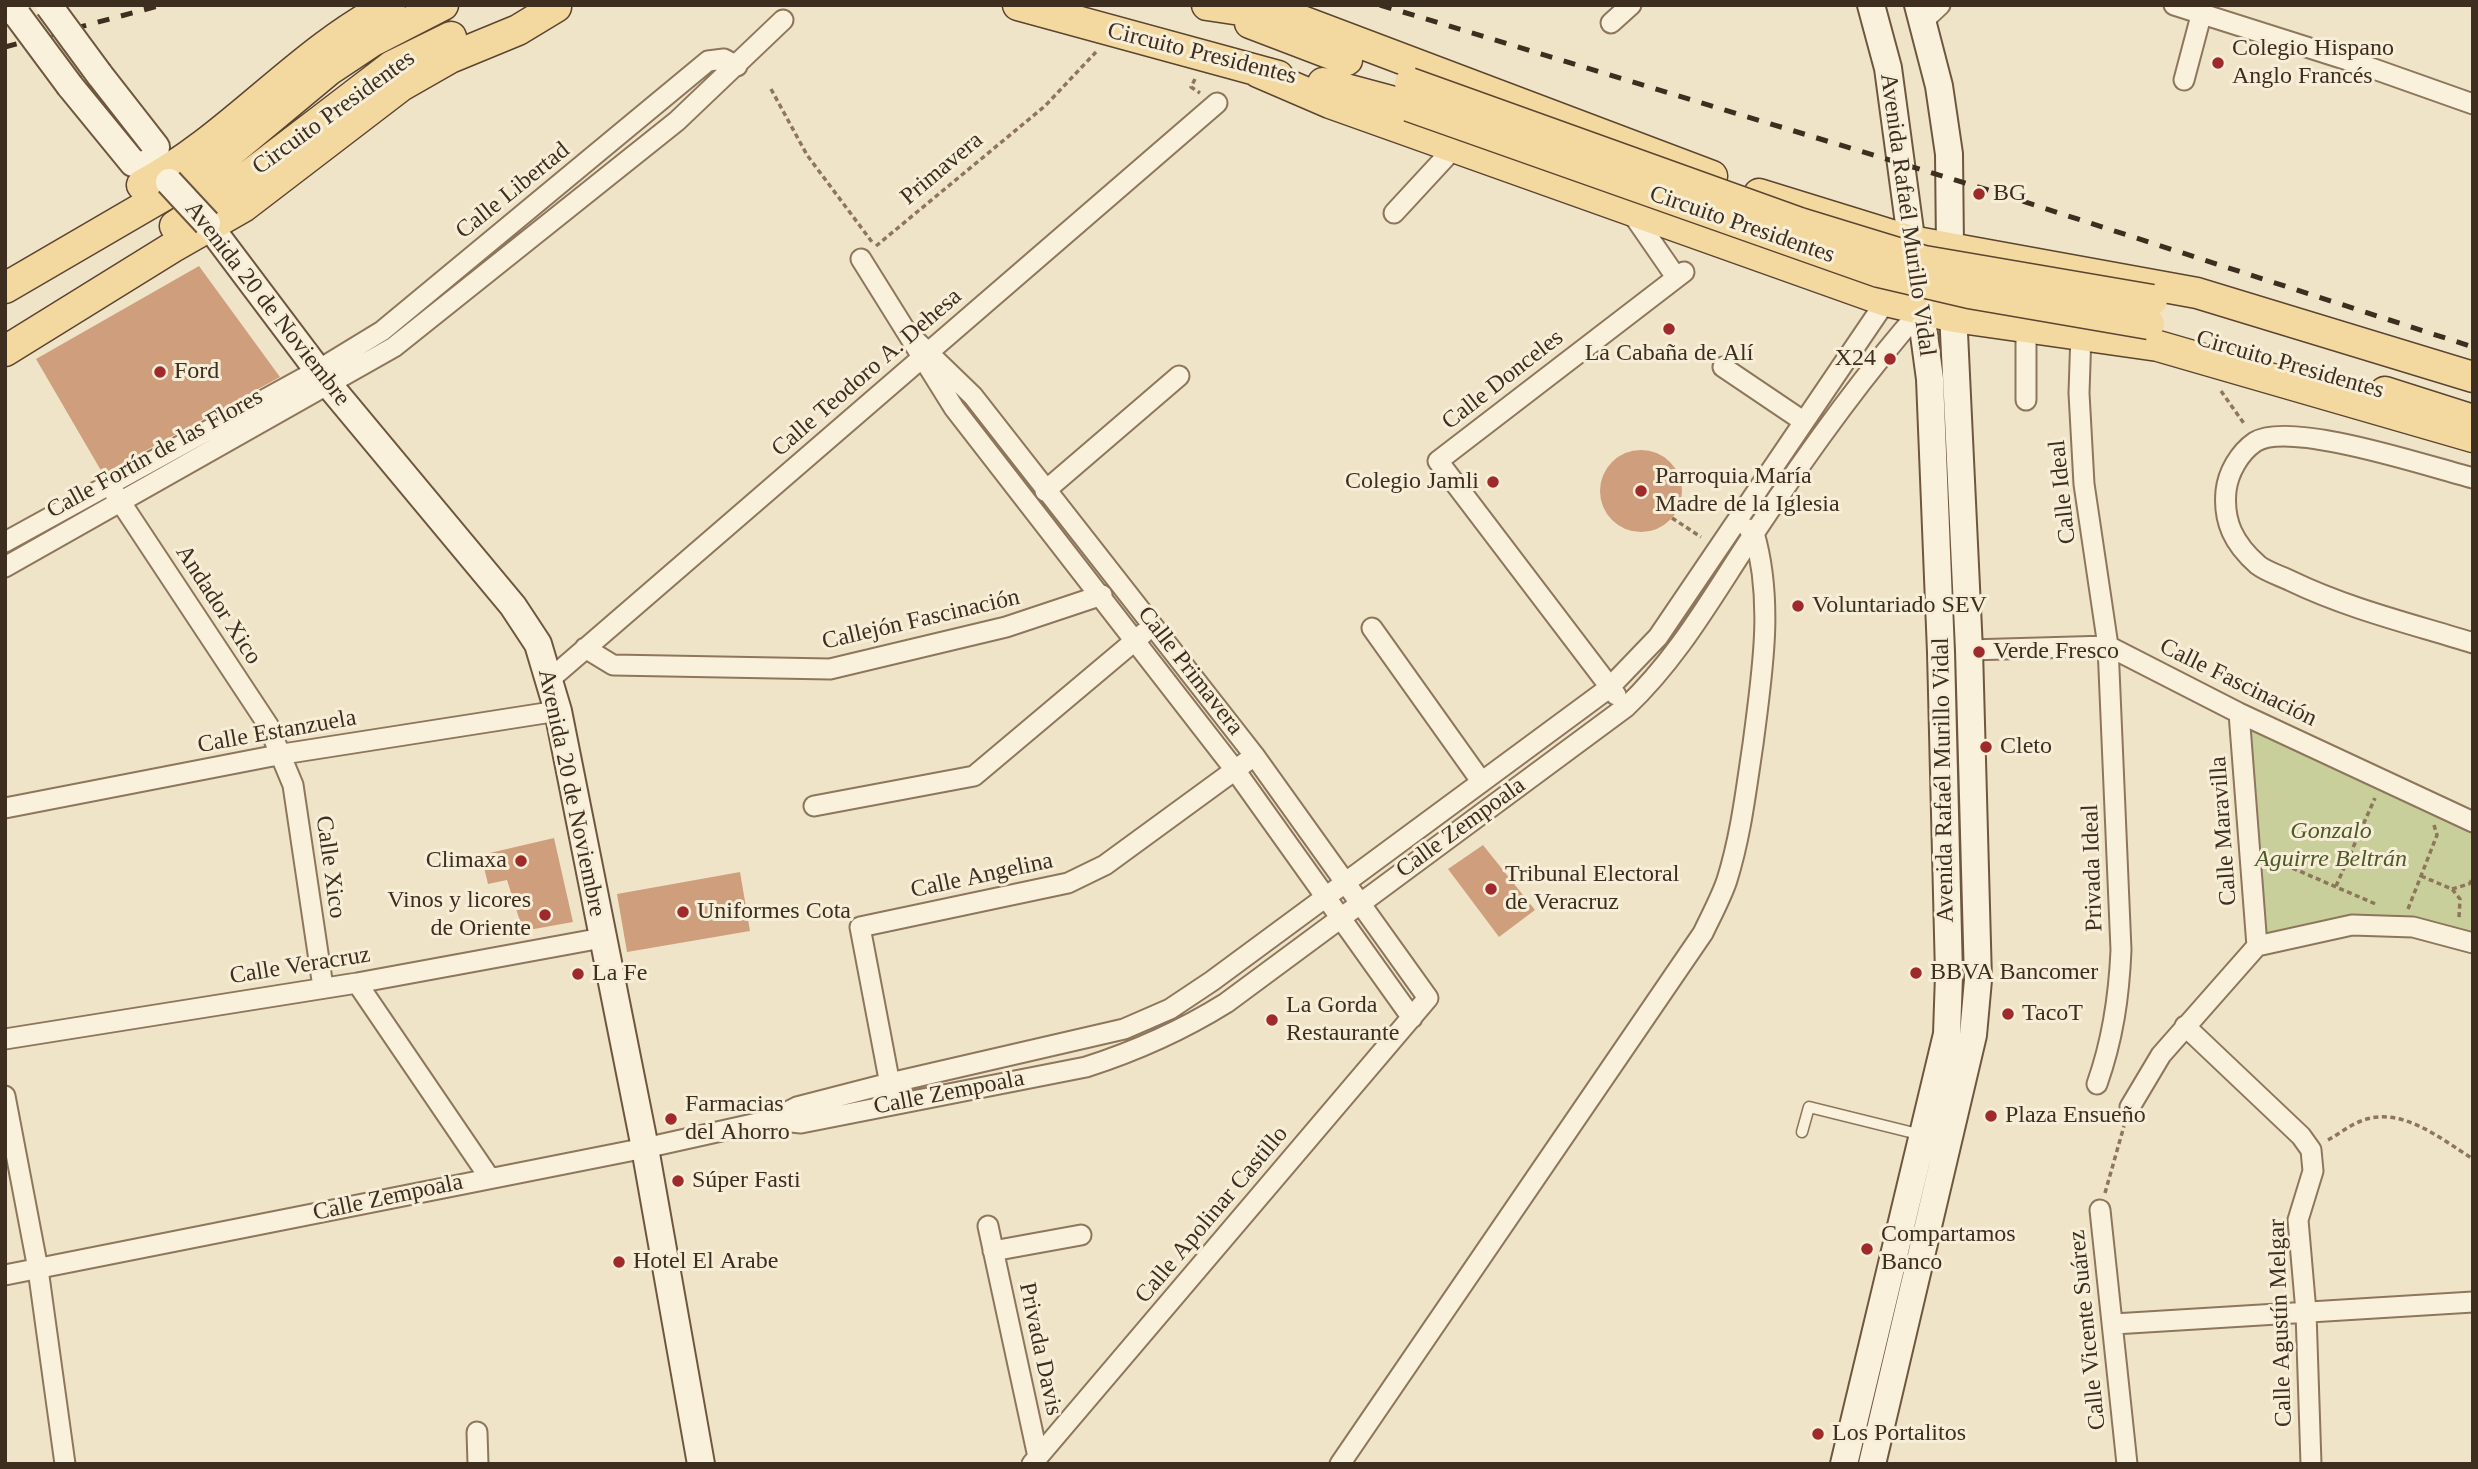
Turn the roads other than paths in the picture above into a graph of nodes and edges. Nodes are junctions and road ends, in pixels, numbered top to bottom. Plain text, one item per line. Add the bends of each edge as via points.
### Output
1 (49, 5) edge
2 (390, 5) edge
3 (443, 5) edge
4 (1018, 5) edge
5 (1207, 5) edge
6 (1631, 5) edge
7 (1871, 5) edge
8 (2174, 5) edge
9 (559, 6) edge
10 (1927, 10) edge
11 (15, 11) edge
12 (2203, 12) junction
13 (783, 20) dead end
14 (1611, 23) dead end
15 (737, 66) junction
16 (1258, 72) junction
17 (2184, 80) dead end
18 (1410, 94) junction
19 (1217, 103) dead end
20 (2473, 104) edge
21 (1455, 147) junction
22 (161, 174) junction
23 (1755, 192) junction
24 (1629, 208) junction
25 (1394, 213) dead end
26 (209, 225) junction
27 (1911, 241) junction
28 (1737, 248) junction
29 (1950, 248) junction
30 (869, 253) road end
31 (2024, 264) junction
32 (5, 265) edge
33 (5, 288) edge
34 (1886, 301) junction
35 (1921, 310) junction
36 (2150, 312) junction
37 (1954, 317) junction
38 (2019, 325) junction
39 (5, 330) edge
40 (382, 331) junction
41 (2081, 333) junction
42 (394, 348) junction
43 (5, 351) edge
44 (925, 355) junction
45 (1723, 367) dead end
46 (1179, 376) dead end
47 (324, 377) junction
48 (2473, 377) edge
49 (2473, 390) edge
50 (2026, 400) dead end
51 (2473, 420) edge
52 (1803, 421) junction
53 (2473, 437) edge
54 (1932, 456) junction
55 (1959, 456) junction
56 (2473, 478) edge
57 (1045, 491) junction
58 (115, 493) junction
59 (1735, 521) junction
60 (1754, 533) junction
61 (5, 542) edge
62 (5, 567) edge
63 (1102, 595) junction
64 (1152, 624) junction
65 (1372, 628) dead end
66 (1135, 641) junction
67 (2473, 643) edge
68 (2108, 646) junction
69 (585, 649) junction
70 (1969, 650) junction
71 (549, 680) junction
72 (1609, 688) junction
73 (1626, 707) junction
74 (558, 711) junction
75 (2239, 713) junction
76 (283, 754) junction
77 (1254, 755) junction
78 (1235, 770) junction
79 (1481, 781) junction
80 (814, 806) dead end
81 (5, 808) edge
82 (2473, 822) edge
83 (1343, 882) junction
84 (1323, 897) junction
85 (1359, 903) junction
86 (1339, 917) junction
87 (602, 938) junction
88 (2473, 943) edge
89 (2257, 946) junction
90 (357, 982) junction
91 (323, 987) junction
92 (1428, 999) joint
93 (1412, 1018) junction
94 (2185, 1026) junction
95 (5, 1039) edge
96 (890, 1083) junction
97 (2097, 1084) dead end
98 (5, 1096) edge
99 (894, 1103) junction
100 (2130, 1107) road end
101 (771, 1120) junction
102 (1802, 1132) dead end
103 (1924, 1135) junction
104 (645, 1148) junction
105 (489, 1177) junction
106 (2100, 1210) road end
107 (988, 1226) dead end
108 (1082, 1235) dead end
109 (993, 1251) junction
110 (38, 1269) junction
111 (5, 1275) edge
112 (2473, 1302) edge
113 (2306, 1312) junction
114 (2114, 1324) junction
115 (477, 1432) dead end
116 (1035, 1460) edge
117 (65, 1464) edge
118 (478, 1464) edge
119 (701, 1464) edge
120 (1340, 1464) edge
121 (1844, 1464) edge
122 (1872, 1464) edge
123 (2127, 1464) edge
124 (2311, 1464) edge

1 - 22 main road, bridge via 156,147
2 - 22 main road via 311,55 245,113
3 - 33 main road, Circuito Presidentes via 371,41 329,70 211,168
4 - 16 main road, Circuito Presidentes
5 - 18 main road, Circuito Presidentes
5 - 23 main road via 1294,18
6 - 14 street
7 - 27 main road, Avenida Rafaél Murillo Vidal via 1888,68
8 - 12 street
9 - 26 main road via 401,86 243,207
9 - 39 main road, Circuito Presidentes via 516,11 435,43 392,66 230,190 100,276
10 - 29 main road, Avenida Rafaél Murillo Vidal via 1949,154
11 - 22 main road, Avenida 20 de Noviembre, bridge via 133,163
12 - 17 street
12 - 20 street
13 - 15 street, Calle Libertad
15 - 40 street, Calle Libertad via 724,59 708,61
15 - 42 street, Calle Libertad via 677,121
16 - 18 main road, Circuito Presidentes
16 - 21 main road
18 - 36 main road, Circuito Presidentes, bridge via 1913,258
19 - 44 street, Calle Teodoro A. Dehesa
21 - 24 main road
21 - 25 street
22 - 26 main road, Avenida 20 de Noviembre, bridge
22 - 32 main road
23 - 27 main road
23 - 28 main road via 1766,211 1766,221 1756,239
24 - 28 main road
24 - 72 street, Calle Donceles via 1680,274 1438,461
26 - 43 main road
26 - 47 main road, Avenida 20 de Noviembre
27 - 29 main road
27 - 34 main road, Calle Zempoala
27 - 35 main road, Avenida Rafaél Murillo Vidal
28 - 34 main road
29 - 31 main road
29 - 35 main road, Calle Zempoala
29 - 37 main road, Avenida Rafaél Murillo Vidal
30 - 44 street
31 - 38 main road via 2011,280 2007,302
31 - 48 main road via 2197,293
34 - 35 main road
34 - 52 street, Calle Zempoala
35 - 37 main road
35 - 54 main road, Avenida Rafaél Murillo Vidal via 1930,379
35 - 60 street, Calle Zempoala via 1827,428
36 - 49 main road, Circuito Presidentes
36 - 51 main road, Circuito Presidentes
37 - 38 main road
37 - 55 main road, Avenida Rafaél Murillo Vidal
38 - 41 main road
38 - 50 street
40 - 42 street
40 - 47 street, Calle Libertad
41 - 53 main road via 2158,345
41 - 68 street, Calle Ideal via 2084,484
42 - 47 street, Calle Libertad
44 - 57 street, Calle Primavera via 973,396
44 - 63 street, Calle Primavera via 954,408
44 - 69 street, Calle Teodoro A. Dehesa
45 - 52 street
46 - 57 street
47 - 58 street, Calle Fortín de las Flores
47 - 71 main road, Avenida 20 de Noviembre via 513,606 538,644
52 - 59 street, Calle Zempoala
54 - 55 main road
54 - 103 main road, Avenida Rafaél Murillo Vidal via 1949,975 1947,1034
55 - 70 main road, Avenida Rafaél Murillo Vidal
56 - 67 street via 2316,438 2282,435 2256,441 2235,462 2227,483 2224,515 2236,542 2260,567 2325,597
57 - 64 street, Calle Primavera
58 - 61 street, Calle Fortín de las Flores
58 - 62 street, Calle Fortín de las Flores
58 - 76 street, Andador Xico
59 - 60 street
59 - 72 street, Calle Zempoala via 1658,637
60 - 73 street, Calle Zempoala via 1676,653
60 - 120 street via 1766,589 1762,671 1740,835 1726,884 1703,933
63 - 66 street, Calle Primavera
63 - 69 street, Callejón Fascinación via 1006,628 831,669 613,666
64 - 66 street
64 - 77 street, Calle Primavera
65 - 79 street
66 - 78 street, Calle Primavera
66 - 80 street via 974,776
68 - 70 street, Calle Fascinación
68 - 75 street, Calle Fascinación
68 - 97 street, Privada Ideal via 2121,950 2112,1045
69 - 71 street, Calle Teodoro A. Dehesa
70 - 122 main road, Avenida Rafaél Murillo Vidal via 1978,980 1973,1035
71 - 74 main road, Avenida 20 de Noviembre
72 - 73 street, Calle Donceles
72 - 79 street, Calle Zempoala
73 - 85 street, Calle Zempoala
74 - 76 street, Calle Estanzuela
74 - 87 main road, Avenida 20 de Noviembre
75 - 82 street, Calle Fascinación
75 - 89 street, Calle Maravilla
76 - 81 street, Calle Estanzuela
76 - 91 street, Calle Xico via 293,785
77 - 78 street, Calle Angelina
77 - 83 street, Calle Primavera
78 - 84 street, Calle Primavera
78 - 96 street, Calle Angelina via 1105,864 1069,883 860,927
79 - 83 street, Calle Zempoala
83 - 84 street, Calle Zempoala
83 - 85 street, Calle Primavera
84 - 86 street, Calle Primavera
84 - 96 street, Calle Zempoala via 1213,981 1170,1009 1125,1029
85 - 86 street, Calle Zempoala
85 - 92 street, Calle Primavera
86 - 93 street, Calle Primavera
86 - 99 street, Calle Zempoala via 1226,1003 1181,1031 1128,1054 1086,1067
87 - 90 street, Calle Veracruz
87 - 104 main road, Avenida 20 de Noviembre
88 - 89 street via 2413,927 2352,925
89 - 94 street
90 - 91 street, Calle Veracruz
90 - 105 street
91 - 95 street, Calle Veracruz
92 - 93 street, Calle Apolinar Castillo
93 - 116 street, Calle Apolinar Castillo
94 - 100 street via 2161,1055
94 - 113 street, Calle Agustín Melgar via 2311,1150 2313,1171 2298,1220
96 - 99 street, Calle Angelina
96 - 101 street, Calle Zempoala via 797,1107
98 - 110 street
99 - 101 street, Calle Zempoala via 801,1123
101 - 104 street, Calle Zempoala
102 - 103 lane via 1809,1107
103 - 121 main road, Avenida Rafaél Murillo Vidal
104 - 105 street, Calle Zempoala
104 - 119 main road, Avenida 20 de Noviembre
105 - 110 street, Calle Zempoala
106 - 114 street, Calle Vicente Suárez
107 - 109 street, Privada Davis
108 - 109 street
109 - 116 street, Privada Davis
110 - 111 street, Calle Zempoala
110 - 117 street
112 - 113 street
113 - 114 street
113 - 124 street, Calle Agustín Melgar
114 - 123 street, Calle Vicente Suárez
115 - 118 street

